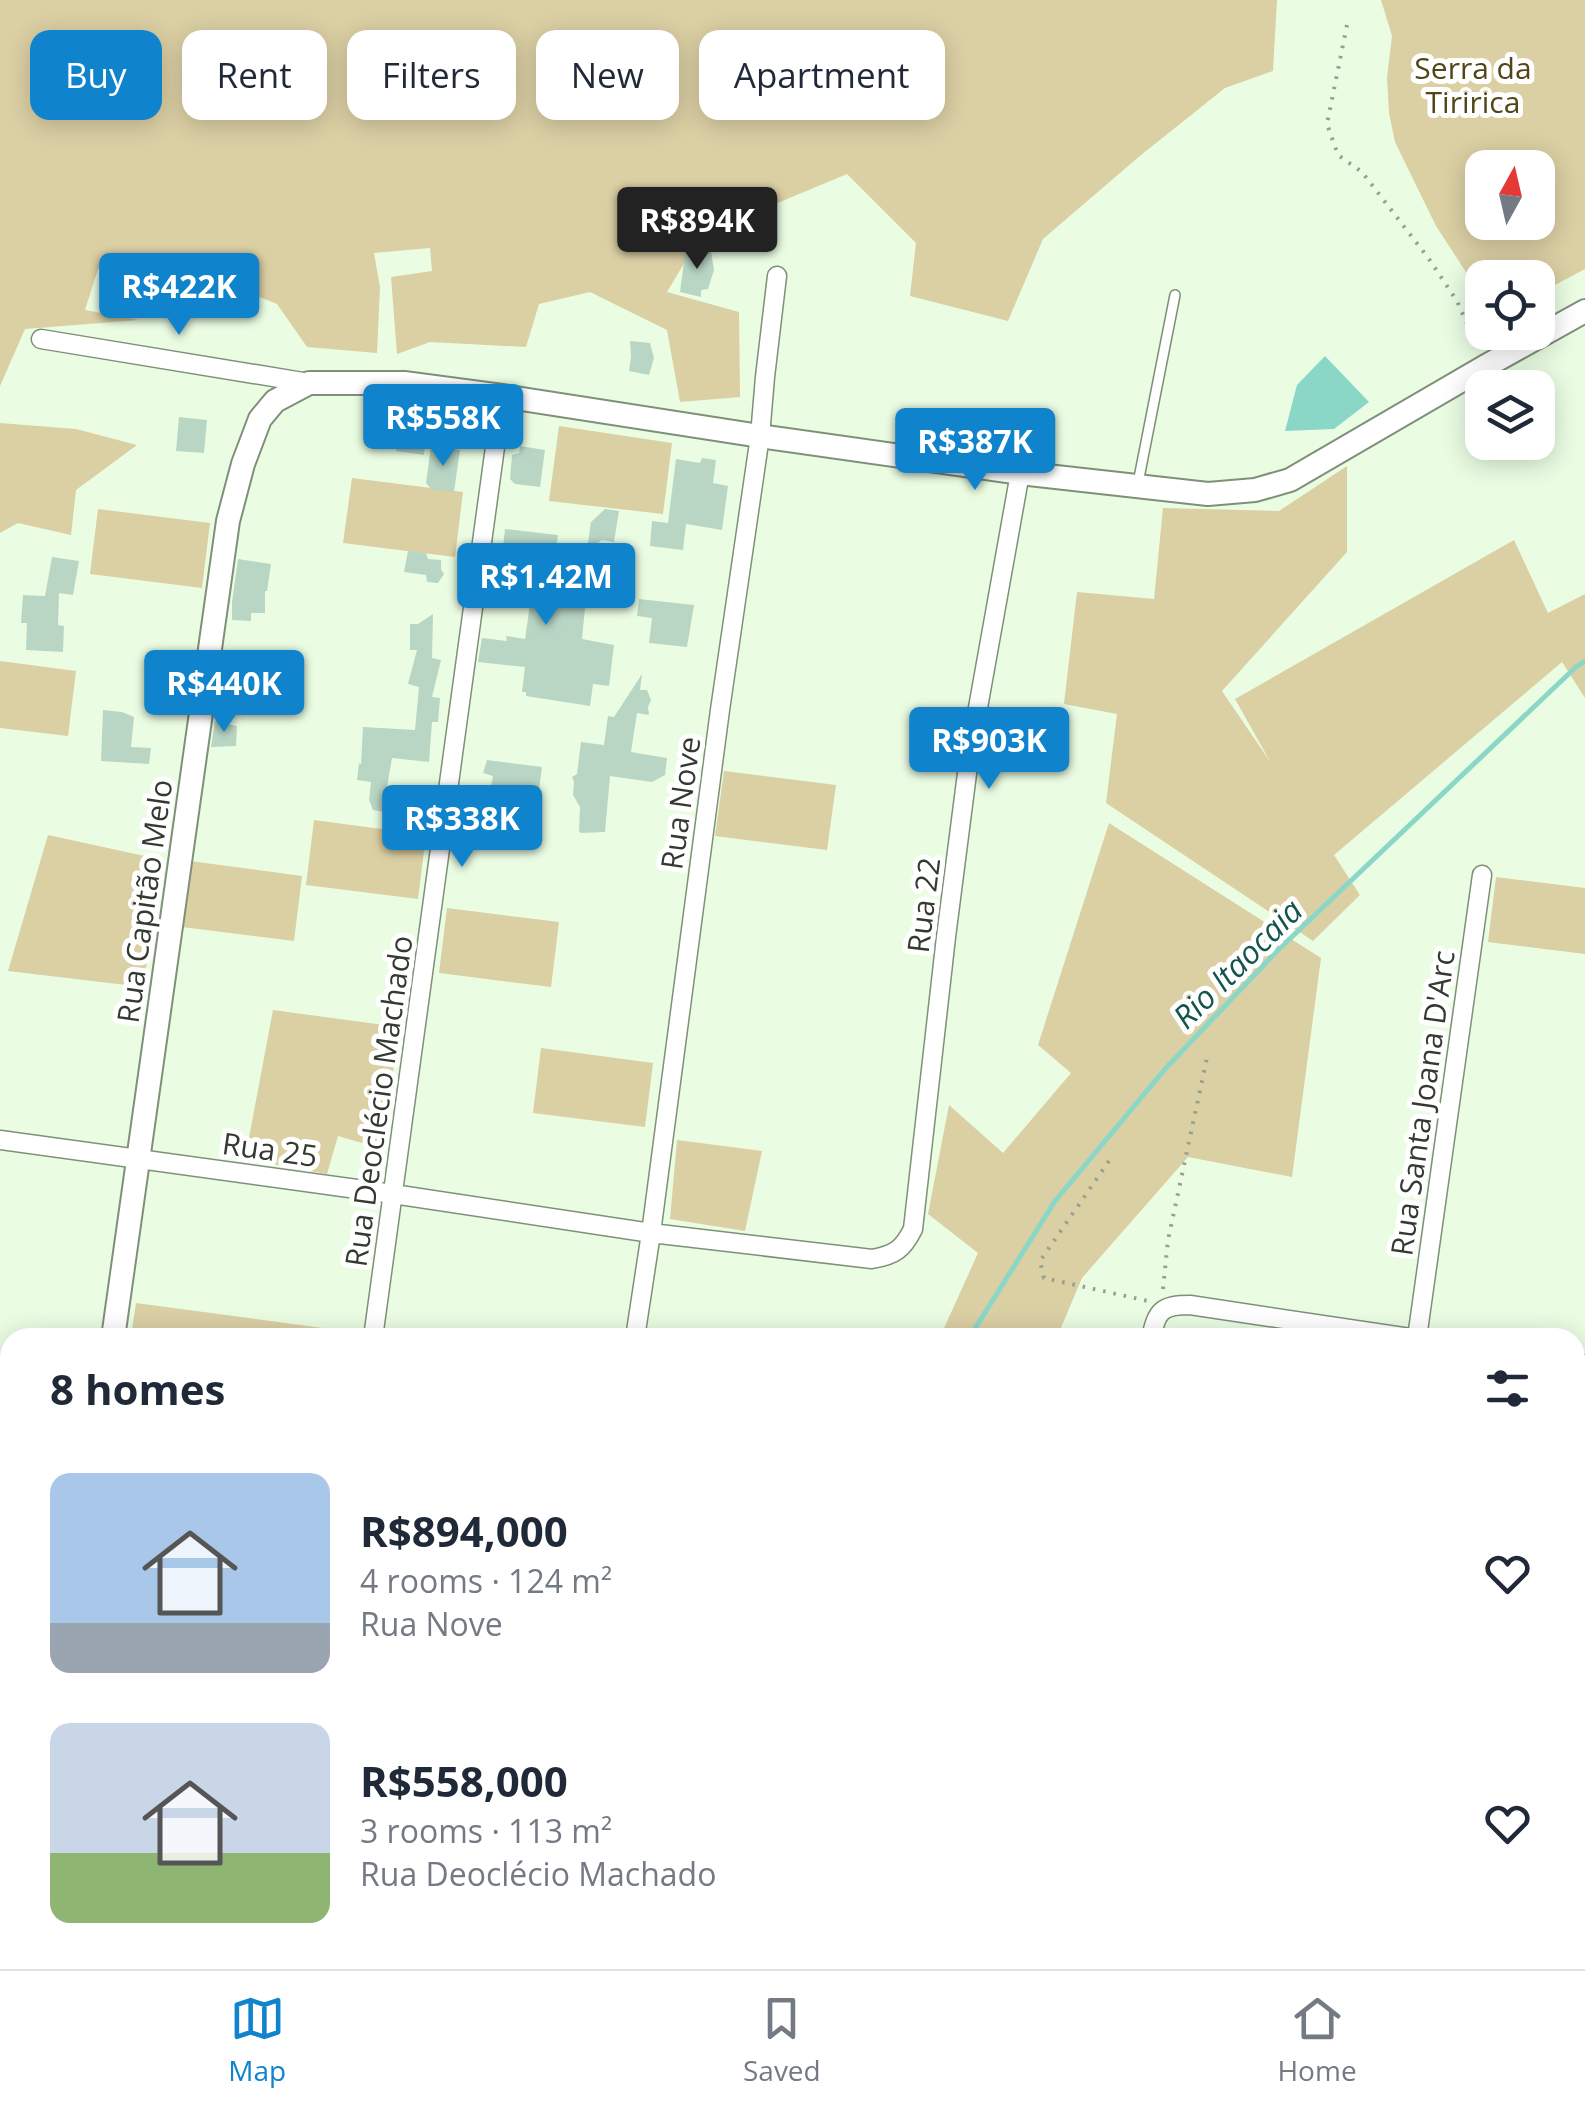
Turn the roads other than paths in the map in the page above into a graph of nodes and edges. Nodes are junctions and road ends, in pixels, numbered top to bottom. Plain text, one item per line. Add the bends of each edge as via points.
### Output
1 (777, 276) dead end
2 (1175, 295) dead end
3 (1585, 311) edge
4 (40, 339) dead end
5 (309, 384) junction
6 (502, 396) junction
7 (760, 436) junction
8 (1020, 473) junction
9 (1137, 486) junction
10 (1482, 876) dead end
11 (0, 1140) edge
12 (138, 1159) junction
13 (394, 1194) junction
14 (651, 1233) junction
15 (114, 1328) edge
16 (374, 1328) edge
17 (637, 1328) edge
18 (1152, 1328) edge
19 (1346, 1328) edge
20 (1415, 1328) edge

1 - 7 street, Rua Nove
2 - 9 lane
3 - 9 main road via 1290,480 1208,494
4 - 5 street
5 - 6 main road via 404,383
5 - 12 main road, Rua Capitão Melo via 275,401 260,419 228,522
6 - 7 main road
6 - 13 street, Rua Deoclécio Machado
7 - 8 main road
7 - 14 street, Rua Nove
8 - 9 main road
8 - 14 street, Rua 22 via 969,758 914,1228 904,1246 872,1260
10 - 20 street, Rua Santa Joana D'Arc
11 - 12 street, Rua 25
12 - 13 street, Rua 25
12 - 15 main road, Rua Capitão Melo
13 - 14 street, Rua 25
13 - 16 street, Rua Deoclécio Machado
14 - 17 street, Rua Nove
18 - 19 street via 1162,1309 1172,1305

